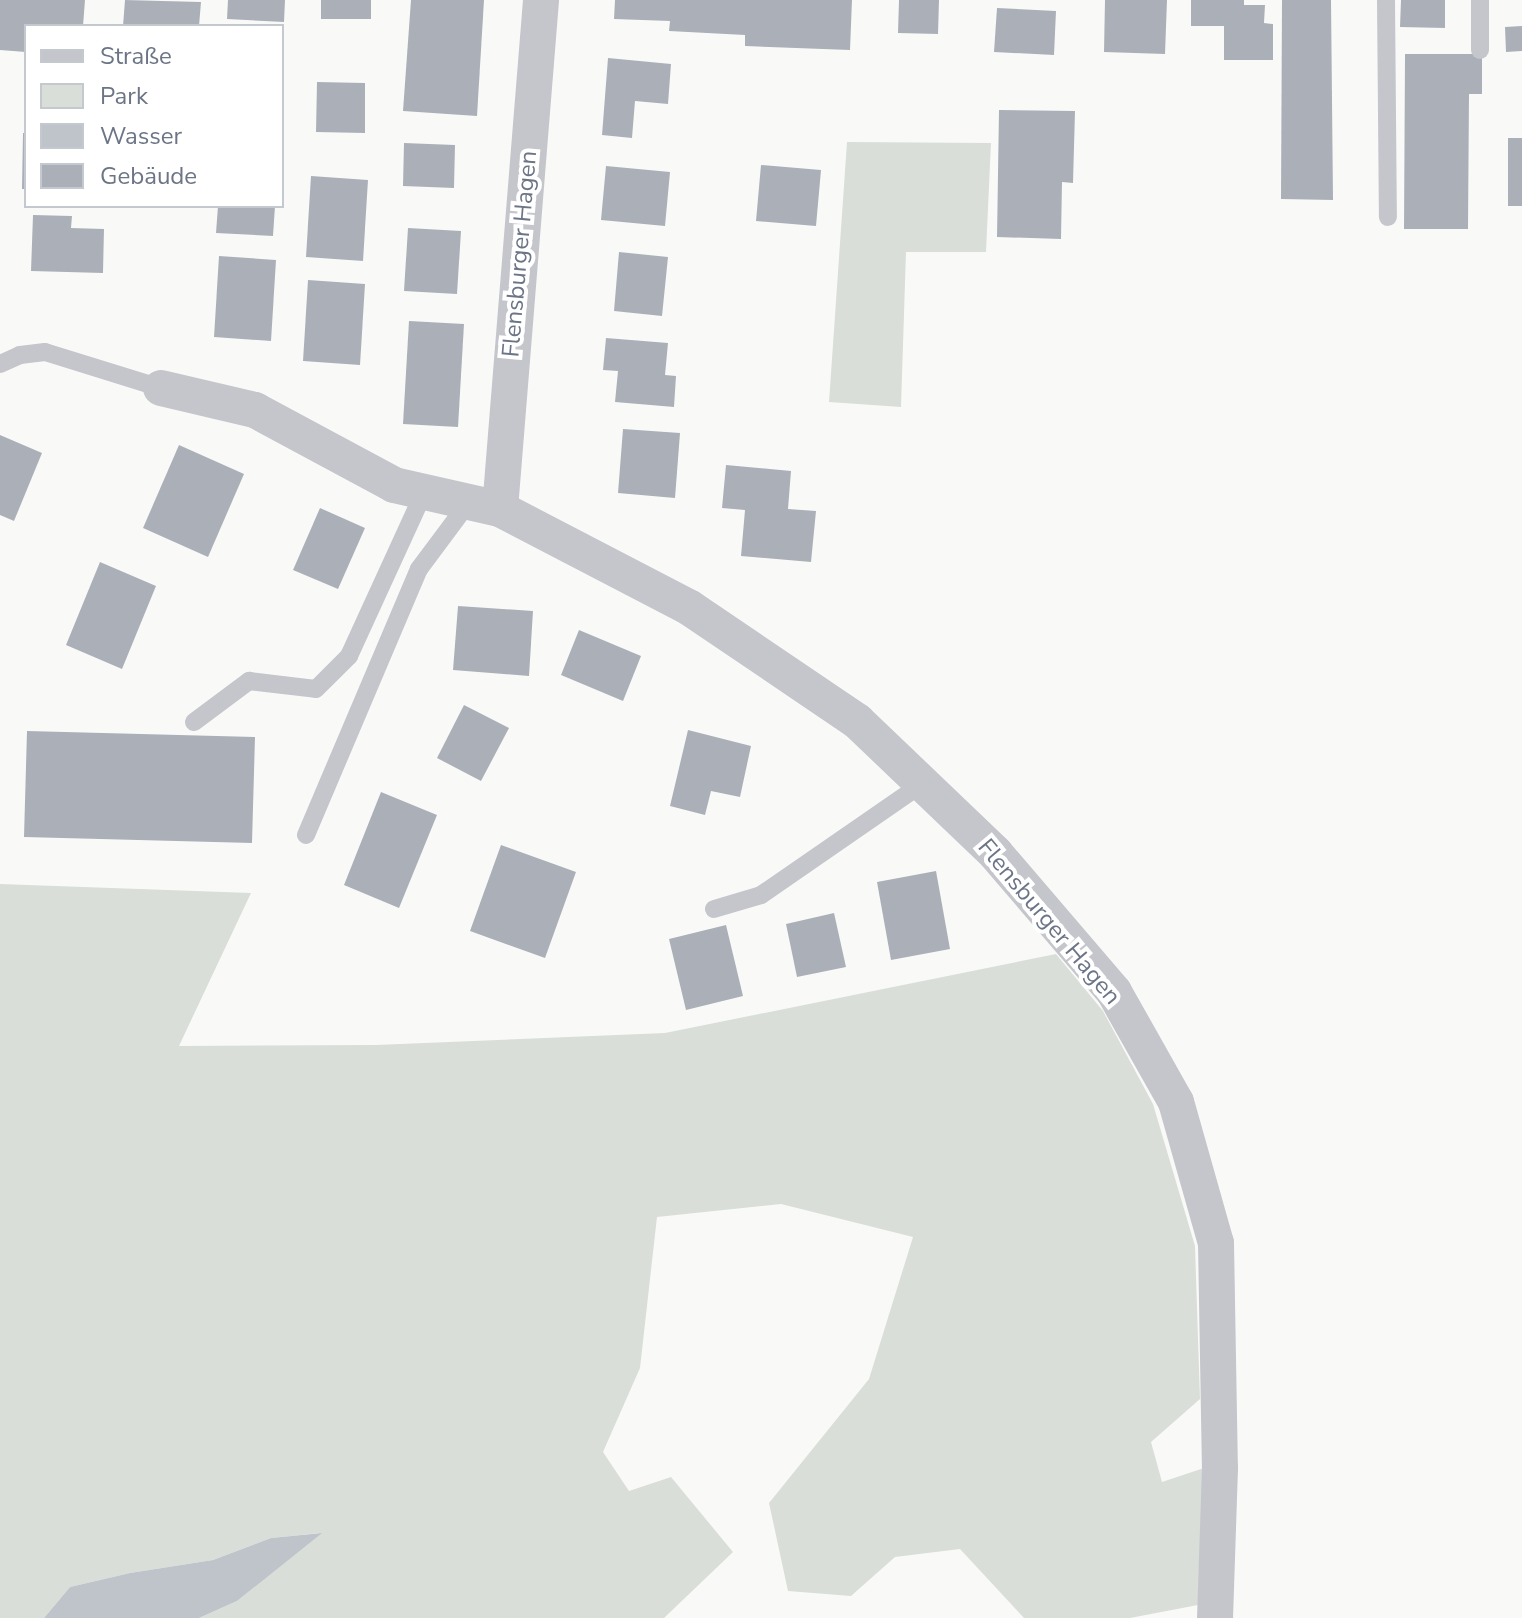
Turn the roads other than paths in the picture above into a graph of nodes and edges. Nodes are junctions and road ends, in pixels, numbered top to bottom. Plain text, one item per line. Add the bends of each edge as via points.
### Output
1 (541, 0) edge
2 (1386, 0) edge
3 (1480, 0) edge
4 (1480, 50) dead end
5 (1388, 217) dead end
6 (0, 364) edge
7 (161, 388) joint
8 (424, 492) junction
9 (484, 505) junction
10 (194, 722) dead end
11 (922, 784) junction
12 (306, 835) dead end
13 (714, 909) dead end
14 (1215, 1618) edge

1 - 9 street, Flensburger Hagen
2 - 5 lane
3 - 4 lane
6 - 7 lane via 45,352
7 - 8 street, Flensburger Hagen via 255,410 394,485
8 - 9 street, Flensburger Hagen
8 - 10 lane via 349,656 316,689 249,681
9 - 11 street, Flensburger Hagen via 690,608 857,721
9 - 12 lane via 419,569
11 - 13 lane via 761,895
11 - 14 street, Flensburger Hagen via 995,853 1114,992 1176,1102 1216,1243 1220,1468

